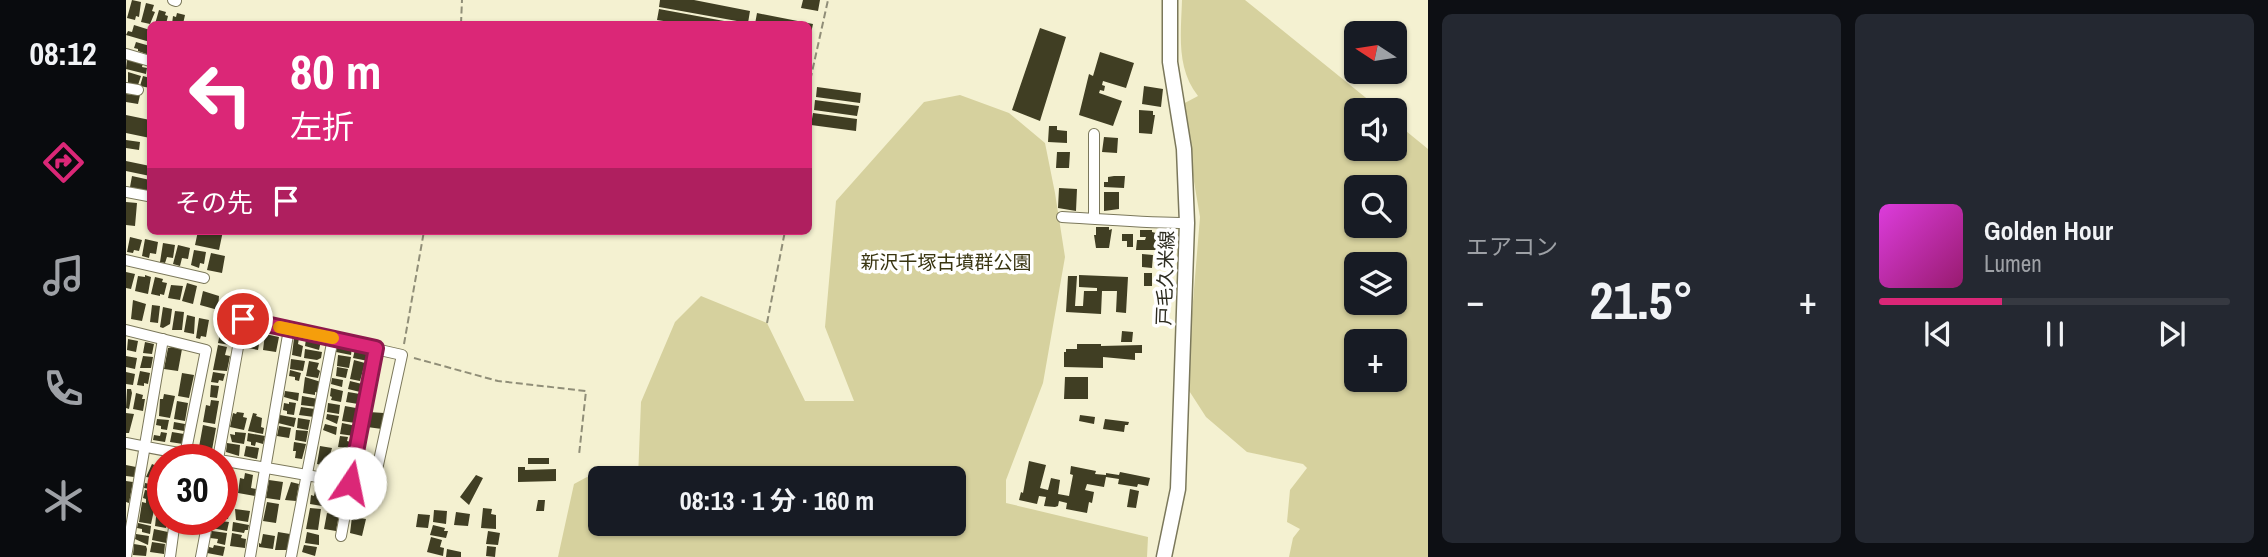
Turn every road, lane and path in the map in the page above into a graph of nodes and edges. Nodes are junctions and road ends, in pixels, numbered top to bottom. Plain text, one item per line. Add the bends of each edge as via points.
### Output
1 (462, 0) edge
2 (828, 0) edge
3 (1170, 0) edge
4 (461, 21) edge
5 (126, 54) edge
6 (147, 60) edge
7 (812, 72) edge
8 (126, 88) edge
9 (138, 90) dead end
10 (1094, 134) dead end
11 (126, 192) edge
12 (147, 196) edge
13 (1062, 217) dead end
14 (1094, 218) junction
15 (1187, 223) junction
16 (423, 235) edge
17 (784, 235) edge
18 (126, 260) edge
19 (204, 278) dead end
20 (767, 323) dead end
21 (289, 329) junction
22 (126, 330) edge
23 (333, 338) junction
24 (163, 339) junction
25 (376, 348) junction
26 (402, 355) junction
27 (126, 443) edge
28 (188, 444) edge
29 (221, 444) edge
30 (145, 447) junction
31 (579, 455) dead end
32 (238, 463) edge
33 (265, 467) junction
34 (307, 474) junction
35 (350, 483) junction
36 (173, 535) edge
37 (205, 535) edge
38 (341, 536) dead end
39 (126, 557) edge
40 (170, 557) edge
41 (201, 557) edge
42 (250, 557) edge
43 (291, 557) edge
44 (1164, 557) edge

1 - 4 path
2 - 7 path
3 - 15 main road, 戸毛久米線 via 1170,62 1184,149
5 - 6 street
8 - 9 street
10 - 14 street
11 - 12 street
13 - 14 street
14 - 15 street
15 - 44 main road, 戸毛久米線 via 1178,489
16 - 26 path
17 - 20 path
18 - 19 street
21 - 23 street
21 - 29 street via 243,319
21 - 33 street
22 - 24 street
23 - 25 street
23 - 34 street
24 - 28 street via 206,350
24 - 30 street
25 - 26 street
25 - 35 street
26 - 31 path via 498,381 586,391
26 - 35 street via 373,488
27 - 30 street
30 - 39 street
32 - 33 street
33 - 34 street
33 - 42 street
34 - 35 street
34 - 43 street
35 - 38 street
36 - 40 street
37 - 41 street

